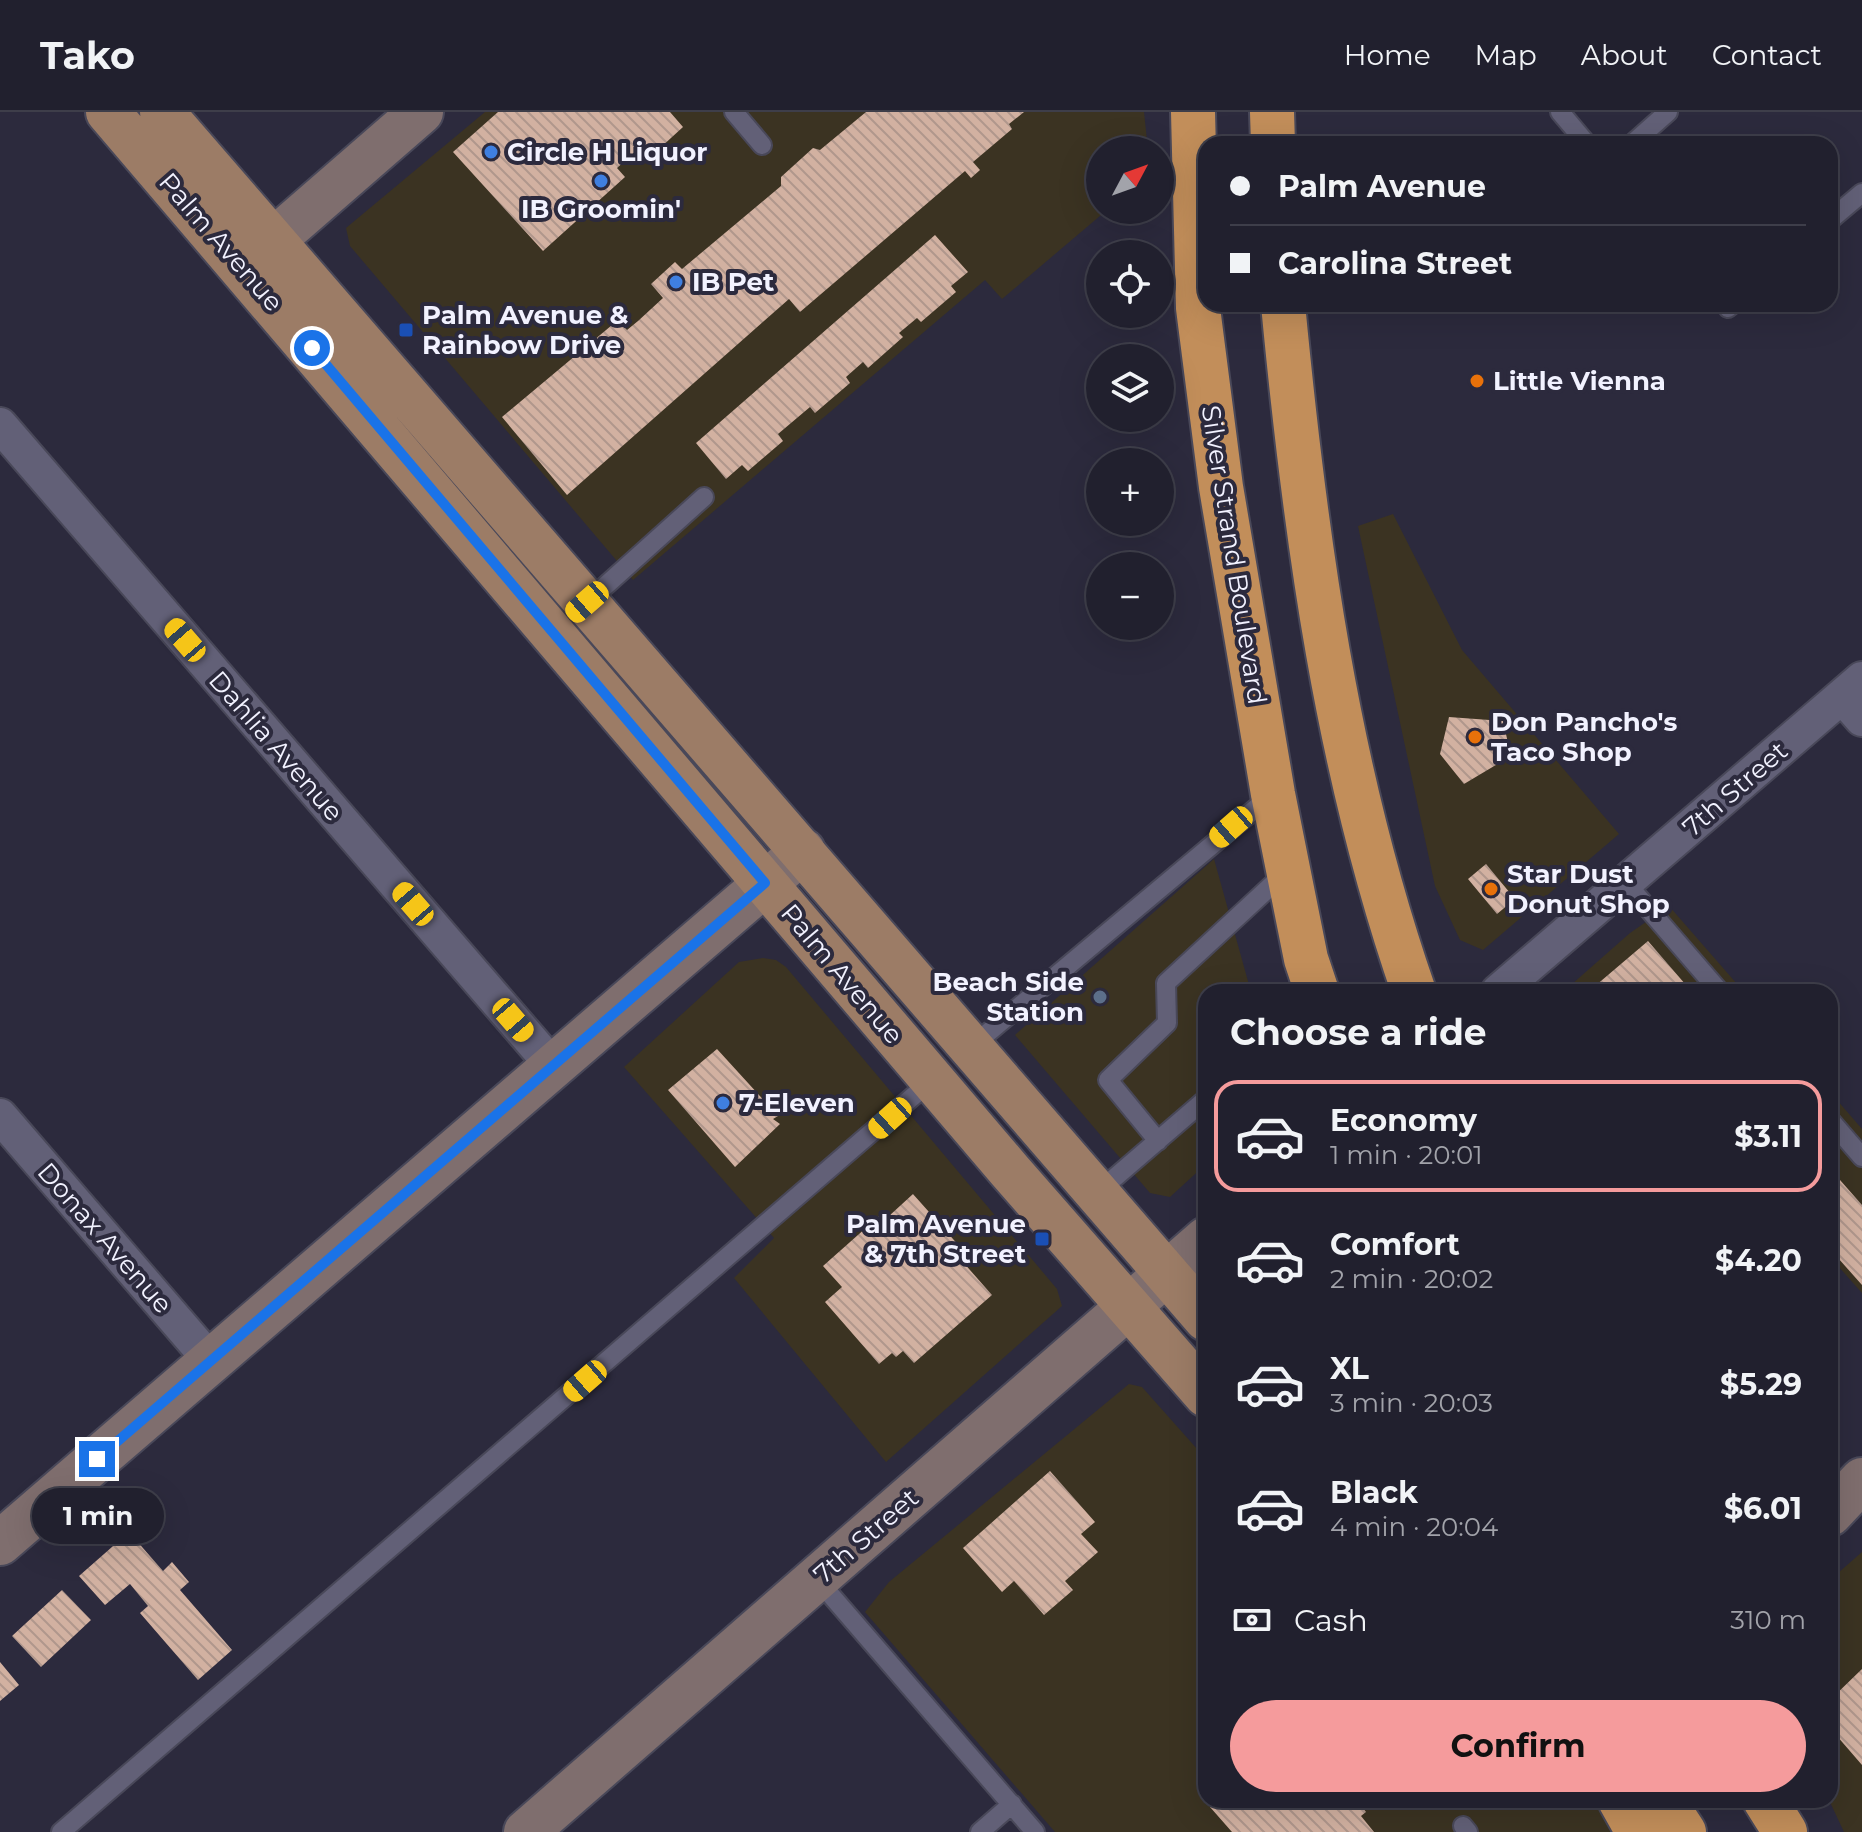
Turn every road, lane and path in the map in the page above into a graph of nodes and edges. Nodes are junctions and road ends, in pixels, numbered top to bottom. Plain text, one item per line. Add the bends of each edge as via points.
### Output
1 (108, 112) edge
2 (162, 112) edge
3 (421, 112) edge
4 (734, 112) edge
5 (1193, 112) edge
6 (1272, 112) edge
7 (1560, 112) edge
8 (1668, 112) edge
9 (1273, 136) edge
10 (1580, 136) edge
11 (1641, 136) edge
12 (762, 145) dead end
13 (1862, 193) edge
14 (1838, 213) edge
15 (259, 254) junction
16 (1198, 308) edge
17 (1199, 312) edge
18 (1284, 312) edge
19 (0, 425) edge
20 (704, 497) dead end
21 (587, 602) junction
22 (553, 633) junction
23 (1855, 698) edge
24 (1273, 794) junction
25 (803, 851) junction
26 (1289, 869) junction
27 (765, 883) junction
28 (1626, 883) junction
29 (1314, 984) edge
30 (1411, 984) edge
31 (1507, 984) edge
32 (1713, 984) edge
33 (972, 1046) junction
34 (553, 1066) junction
35 (932, 1080) junction
36 (1198, 1106) edge
37 (0, 1116) edge
38 (1838, 1129) edge
39 (1158, 1141) junction
40 (1862, 1157) edge
41 (1098, 1192) junction
42 (1198, 1246) edge
43 (1168, 1273) junction
44 (1129, 1308) junction
45 (1198, 1309) edge
46 (211, 1361) junction
47 (1198, 1386) edge
48 (0, 1543) edge
49 (817, 1579) junction
50 (1012, 1804) junction
51 (1624, 1808) edge
52 (1668, 1808) edge
53 (1770, 1808) edge
54 (1782, 1808) edge
55 (61, 1832) edge
56 (526, 1832) edge
57 (980, 1832) edge
58 (1035, 1832) edge
59 (1638, 1832) edge
60 (1684, 1832) edge
61 (1787, 1832) edge

1 - 15 main road, Palm Avenue
2 - 15 main road, Palm Avenue
3 - 15 street
4 - 12 lane
5 - 16 highway, Silver Strand Boulevard
6 - 9 highway
7 - 10 lane
8 - 11 lane
13 - 14 lane
15 - 21 main road, Palm Avenue
15 - 22 main road, Palm Avenue
17 - 24 highway, Silver Strand Boulevard via 1221,487
18 - 30 highway via 1301,472 1349,767
19 - 34 street, Dahlia Avenue
20 - 21 lane
21 - 22 lane
21 - 25 main road, Palm Avenue
22 - 27 main road, Palm Avenue
23 - 28 street, 7th Street
24 - 26 highway, Silver Strand Boulevard
24 - 33 lane
25 - 27 street
25 - 33 main road, Palm Avenue
26 - 29 highway, Silver Strand Boulevard
26 - 39 lane via 1166,983 1167,1023 1108,1080
27 - 34 street
27 - 35 main road, Palm Avenue
28 - 31 street, 7th Street
28 - 32 lane
33 - 35 main road
33 - 41 main road, Palm Avenue
34 - 46 street
35 - 44 main road, Palm Avenue
35 - 55 lane
36 - 39 lane
37 - 46 street, Donax Avenue
38 - 40 lane
39 - 41 lane
41 - 43 main road, Palm Avenue
42 - 43 street, 7th Street
43 - 44 street, 7th Street
43 - 45 main road, Palm Avenue
44 - 47 main road, Palm Avenue
44 - 49 street, 7th Street
46 - 48 street
49 - 50 lane
49 - 56 street, 7th Street
50 - 57 lane
50 - 58 lane
51 - 59 highway
52 - 60 highway
53 - 61 highway
54 - 61 highway

